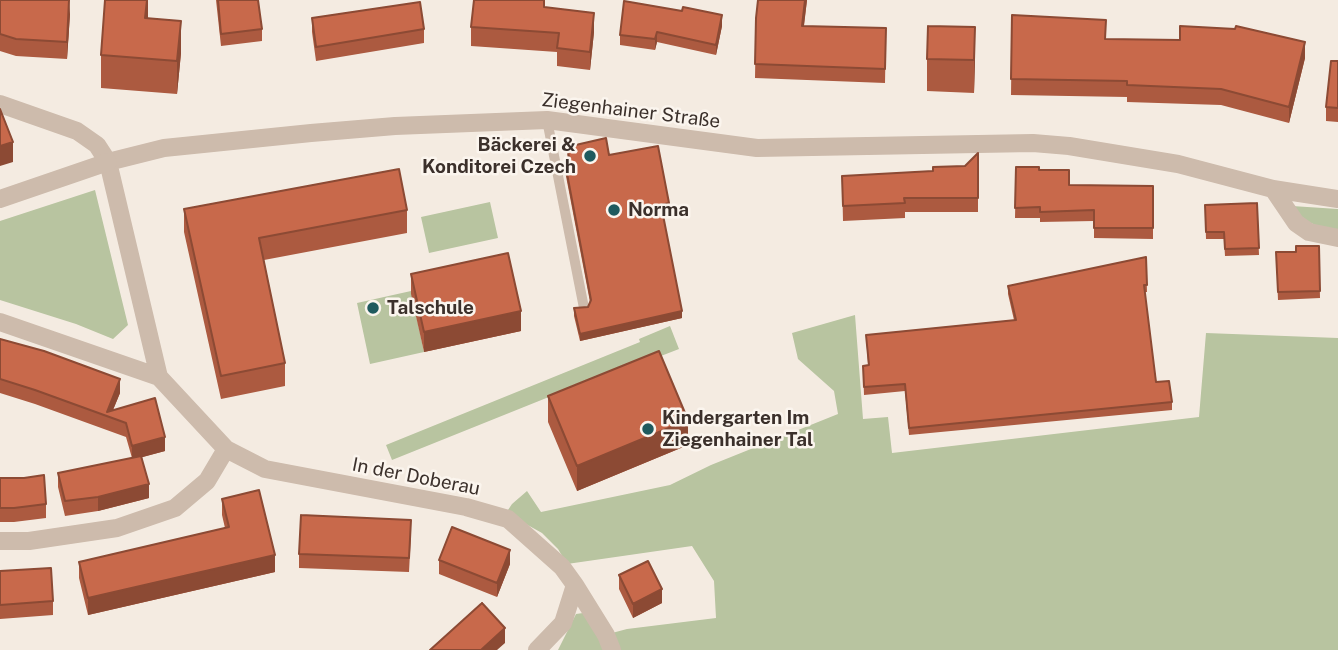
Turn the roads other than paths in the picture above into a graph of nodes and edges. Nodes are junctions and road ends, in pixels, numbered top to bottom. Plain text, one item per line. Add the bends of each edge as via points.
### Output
1 (0, 104) edge
2 (547, 120) junction
3 (108, 162) junction
4 (1273, 189) junction
5 (0, 199) edge
6 (1338, 199) edge
7 (1338, 238) edge
8 (583, 308) edge
9 (0, 322) edge
10 (159, 377) junction
11 (226, 449) junction
12 (0, 541) edge
13 (575, 584) junction
14 (537, 650) edge
15 (612, 650) edge

1 - 3 street via 77,131 97,145
2 - 3 street, Ziegenhainer Straße via 311,133 164,148
2 - 4 street, Ziegenhainer Straße via 757,148 1069,146 1178,164
2 - 8 lane
3 - 5 street, Ziegenhainer Straße
3 - 10 street
4 - 6 street, Ziegenhainer Straße
4 - 7 street via 1296,223 1310,232
9 - 10 street
10 - 11 street, In der Doberau
11 - 12 street via 206,481 175,508 117,528
11 - 13 street, In der Doberau via 265,469 508,519
13 - 14 street via 563,623
13 - 15 street, In der Doberau

